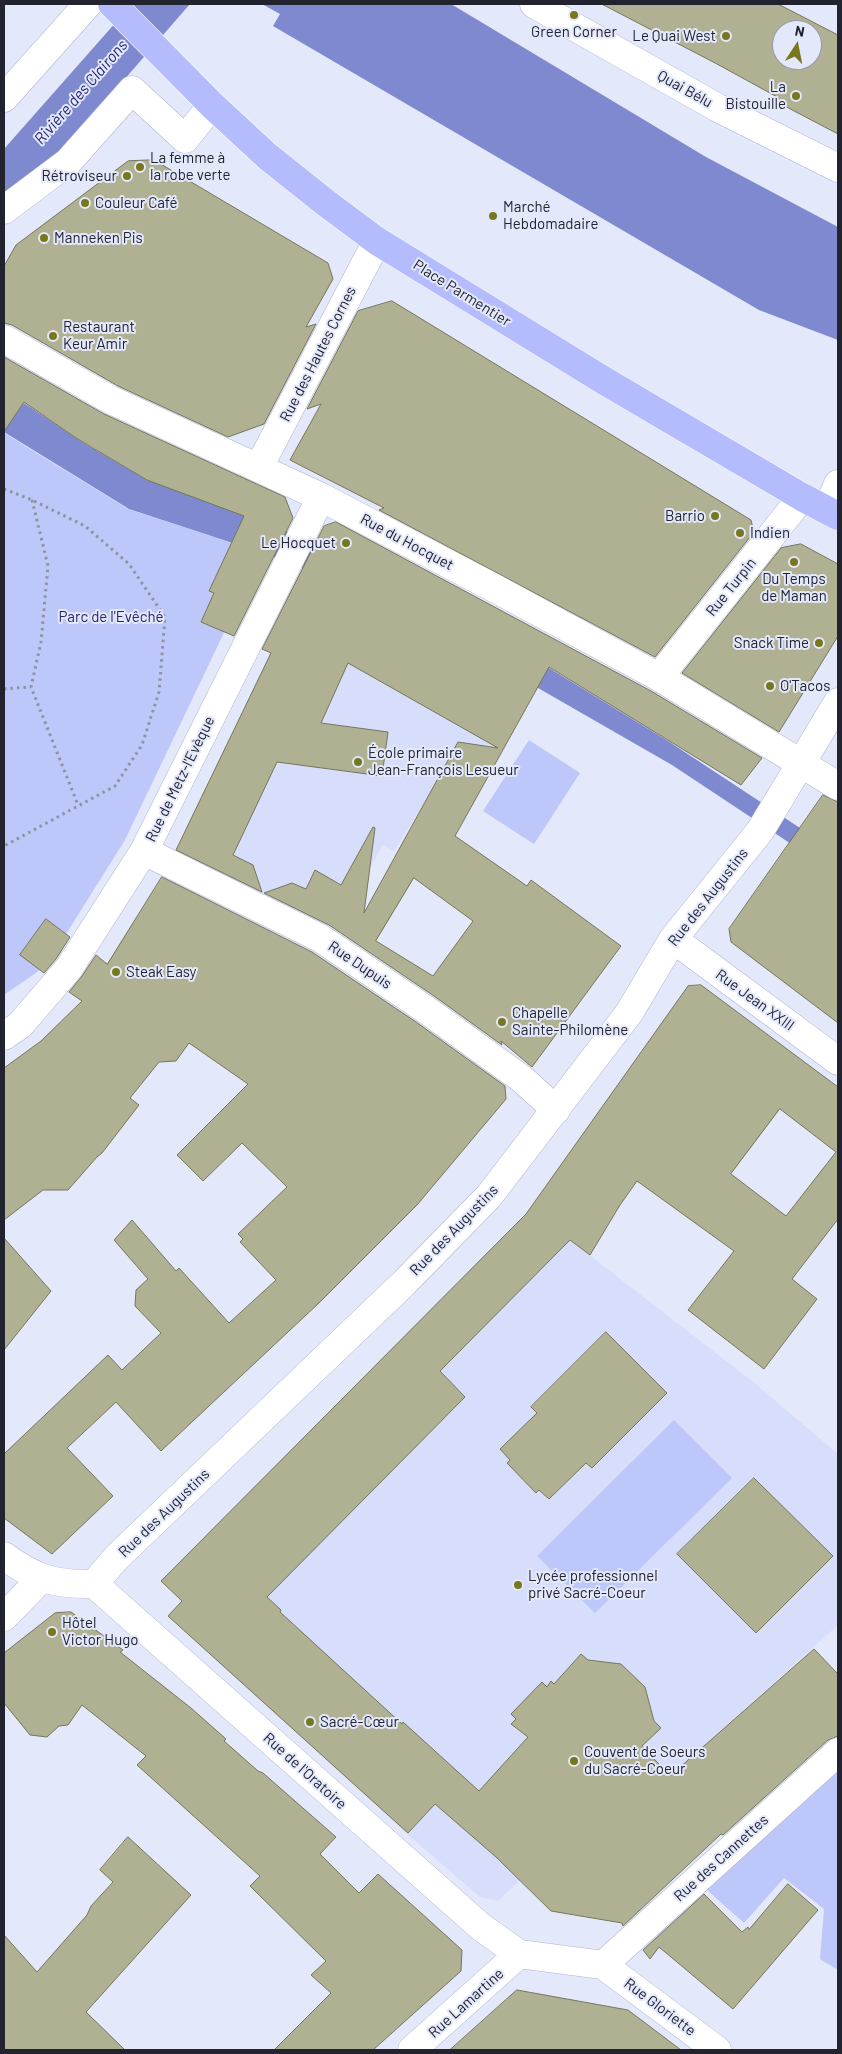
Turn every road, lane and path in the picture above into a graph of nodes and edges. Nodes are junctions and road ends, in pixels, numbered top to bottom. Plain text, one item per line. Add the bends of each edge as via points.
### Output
1 (88, 4) edge
2 (534, 4) edge
3 (117, 9) edge
4 (4, 98) edge
5 (212, 105) junction
6 (838, 168) edge
7 (4, 210) edge
8 (377, 241) junction
9 (4, 339) edge
10 (260, 467) junction
11 (838, 484) edge
12 (4, 489) edge
13 (802, 497) junction
14 (321, 498) junction
15 (32, 500) junction
16 (833, 513) edge
17 (659, 677) junction
18 (31, 687) junction
19 (4, 689) edge
20 (838, 702) edge
21 (801, 764) junction
22 (838, 786) edge
23 (78, 805) junction
24 (4, 846) edge
25 (144, 850) junction
26 (672, 939) junction
27 (4, 1036) edge
28 (838, 1061) edge
29 (556, 1110) junction
30 (4, 1556) edge
31 (42, 1578) junction
32 (94, 1584) junction
33 (4, 1616) edge
34 (838, 1752) edge
35 (520, 1954) junction
36 (603, 1965) junction
37 (412, 2050) edge
38 (717, 2050) edge

1 - 4 street
2 - 6 street, Quai Bélu via 718,108
3 - 5 main road, Place Parmentier
5 - 7 street via 185,139 132,90 68,162
5 - 8 main road, Place Parmentier via 267,156
8 - 10 street, Rue des Hautes Cornes
8 - 13 main road, Place Parmentier
9 - 10 street, Rue du Hocquet via 112,400
10 - 14 street, Rue du Hocquet
11 - 16 street
12 - 15 path
13 - 16 main road, Place Parmentier
13 - 17 street, Rue Turpin
14 - 17 street, Rue du Hocquet
14 - 25 street, Rue de Metz-l'Evèque
15 - 18 path via 48,566 41,642
15 - 23 path via 85,526 129,564 165,617 159,692 142,745 115,786
17 - 21 street, Rue du Hocquet
18 - 19 path
18 - 23 path
20 - 21 street
21 - 22 street, Rue du Hocquet
21 - 26 street, Rue des Augustins via 760,831
23 - 24 path
25 - 27 street, Rue de Metz-l'Evèque via 69,968 20,1025
25 - 29 street, Rue Dupuis via 320,938 522,1079
26 - 28 street, Rue Jean XXIII
26 - 29 street, Rue des Augustins via 629,1013
29 - 32 street, Rue des Augustins via 489,1196 404,1283 116,1558
30 - 31 street via 23,1570
31 - 32 street via 67,1584
31 - 33 street
32 - 35 street, Rue de l'Oratoire via 481,1927
34 - 36 street, Rue des Cannettes
35 - 36 street
35 - 37 street, Rue Lamartine
36 - 38 street, Rue Gloriette

